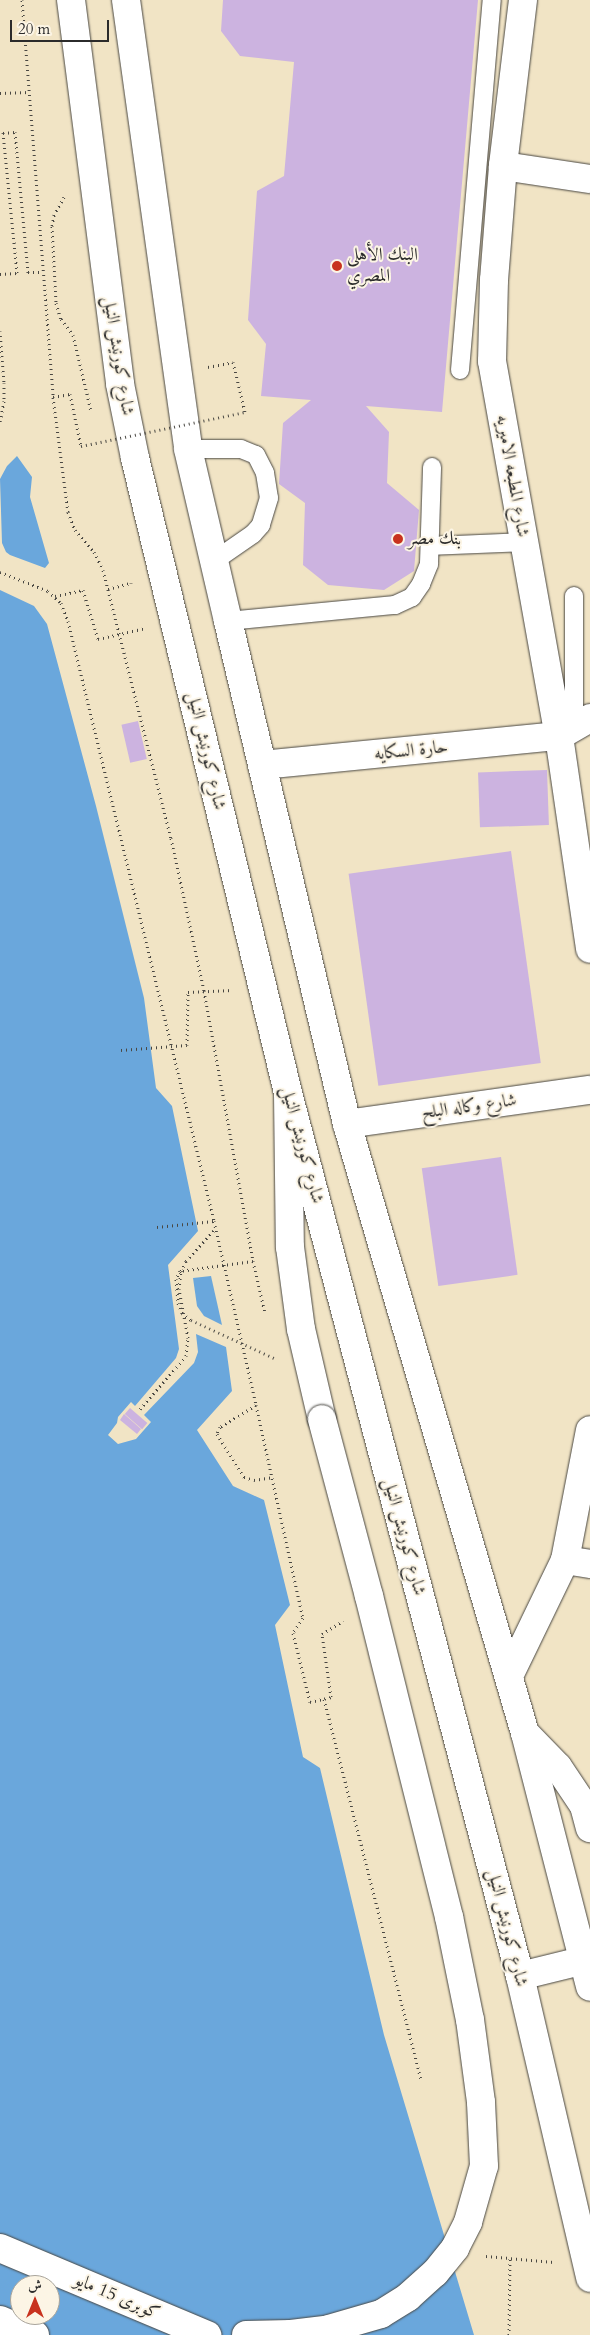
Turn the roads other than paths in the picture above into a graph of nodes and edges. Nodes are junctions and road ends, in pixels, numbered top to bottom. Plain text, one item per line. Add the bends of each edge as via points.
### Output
1 (71, 0) edge
2 (126, 0) edge
3 (492, 0) edge
4 (523, 0) edge
5 (504, 166) junction
6 (590, 179) edge
7 (460, 370) dead end
8 (188, 449) junction
9 (432, 467) dead end
10 (524, 542) junction
11 (430, 546) junction
12 (214, 561) junction
13 (574, 596) dead end
14 (228, 621) junction
15 (574, 728) edge
16 (262, 765) junction
17 (590, 949) edge
18 (590, 1090) edge
19 (288, 1093) junction
20 (347, 1124) junction
21 (590, 1430) edge
22 (577, 1562) edge
23 (509, 1676) junction
24 (525, 1733) junction
25 (588, 1814) edge
26 (584, 1960) junction
27 (520, 1976) junction
28 (590, 1988) edge
29 (0, 2248) edge
30 (589, 2272) edge
31 (0, 2320) edge
32 (35, 2335) edge
33 (207, 2335) edge
34 (246, 2335) edge

1 - 19 main road, شارع كورنيش النيل via 120,384
2 - 8 main road
3 - 7 lane
4 - 5 main road, شارع المطبعه الاميريه
5 - 6 main road
5 - 10 main road, شارع المطبعه الاميريه via 494,280 492,361
8 - 12 main road
8 - 12 lane via 241,449 256,455 265,473 269,498 261,526
9 - 11 lane
10 - 11 lane
10 - 15 main road, شارع المطبعه الاميريه
11 - 14 lane via 429,564 422,584 412,597 395,605
12 - 14 main road
13 - 15 lane
14 - 16 main road
15 - 16 main road, حارة السكايه
15 - 17 main road, شارع المطبعه الاميريه
16 - 20 main road
18 - 20 main road, شارع وكاله البلح
19 - 27 main road, شارع كورنيش النيل
19 - 34 main road, bridge via 290,1247 301,1329 449,1916 470,2020 481,2102 484,2166 468,2222 455,2248 435,2273 408,2297 381,2314 329,2329
20 - 23 main road
21 - 22 main road
22 - 23 main road
23 - 24 main road
24 - 25 main road via 558,1767
24 - 26 main road
26 - 27 main road
26 - 28 main road
27 - 30 main road, شارع كورنيش النيل
29 - 33 main road, كوبرى 15 مايو
31 - 32 main road

